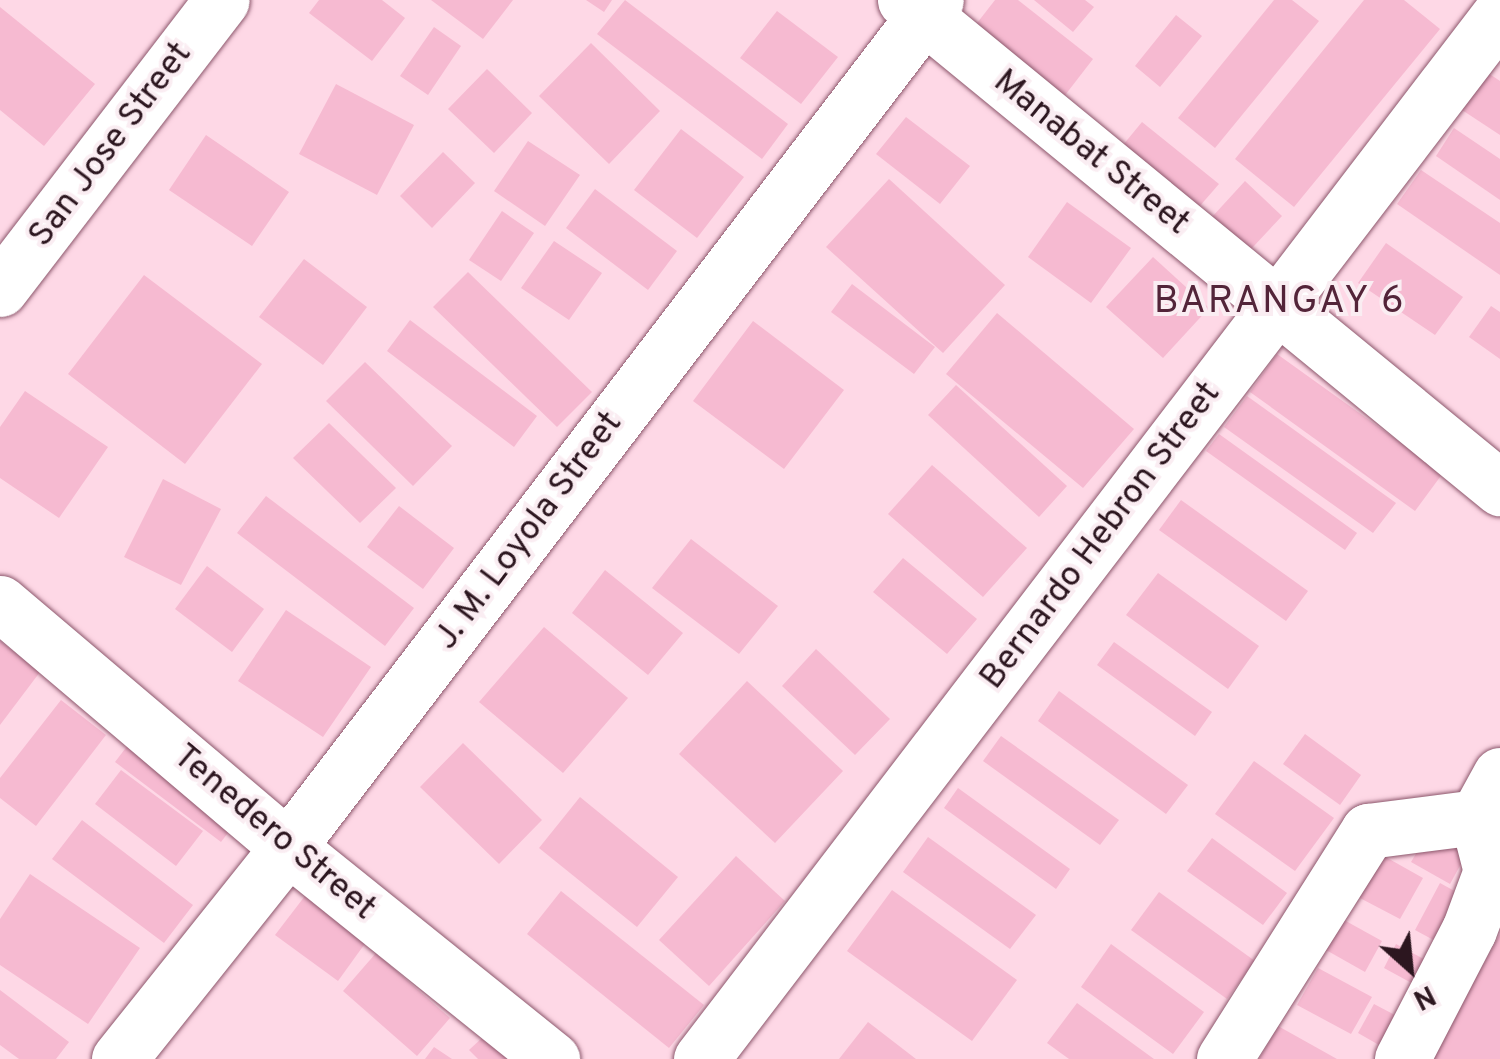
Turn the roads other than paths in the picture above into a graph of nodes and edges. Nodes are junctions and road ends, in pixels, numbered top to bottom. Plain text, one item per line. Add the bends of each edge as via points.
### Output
1 (222, 0) edge
2 (921, 5) edge
3 (1500, 14) edge
4 (0, 290) edge
5 (1278, 305) junction
6 (1500, 488) edge
7 (0, 603) edge
8 (1489, 796) edge
9 (288, 847) junction
10 (119, 1059) edge
11 (552, 1059) edge
12 (702, 1059) edge
13 (1224, 1059) edge
14 (1402, 1059) edge

1 - 4 street, San Jose Street
2 - 5 street, Manabat Street
2 - 9 street, J. M. Loyola Street
3 - 5 street, Bernardo Hebron Street
5 - 6 street, Manabat Street
5 - 12 street, Bernardo Hebron Street
7 - 9 street, Tenedero Street
8 - 13 street via 1368,831
8 - 14 street via 1491,871 1469,930
9 - 10 street, J. M. Loyola Street
9 - 11 street, Tenedero Street

